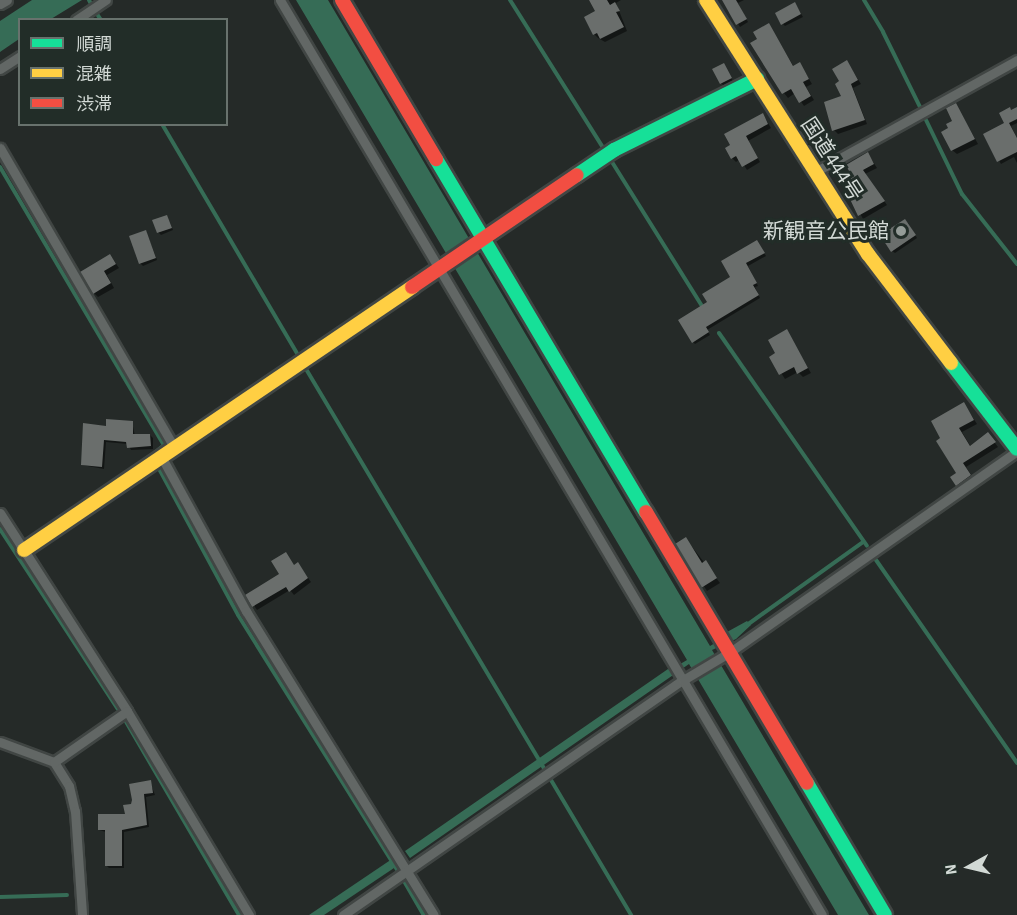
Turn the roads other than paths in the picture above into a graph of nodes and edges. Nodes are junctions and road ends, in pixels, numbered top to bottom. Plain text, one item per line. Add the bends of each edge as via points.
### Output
1 (7, 0) edge
2 (106, 0) edge
3 (280, 0) edge
4 (342, 0) edge
5 (706, 0) edge
6 (0, 4) edge
7 (79, 18) edge
8 (18, 57) edge
9 (1017, 60) edge
10 (0, 69) edge
11 (757, 79) junction
12 (0, 148) edge
13 (815, 172) junction
14 (480, 241) junction
15 (443, 267) junction
16 (174, 447) junction
17 (1017, 450) edge
18 (161, 456) junction
19 (0, 513) edge
20 (24, 550) junction
21 (725, 647) junction
22 (682, 673) junction
23 (127, 711) junction
24 (0, 742) edge
25 (54, 762) junction
26 (403, 863) junction
27 (82, 915) edge
28 (249, 915) edge
29 (343, 915) edge
30 (434, 915) edge
31 (822, 915) edge
32 (885, 915) edge

1 - 6 street
2 - 7 street
3 - 15 street
4 - 14 main road
5 - 11 main road, 国道444号
8 - 10 street
9 - 13 street
11 - 13 main road, 国道444号
11 - 14 main road via 614,150
12 - 16 street
13 - 17 main road, 国道444号 via 901,300
14 - 15 main road
14 - 21 main road
15 - 16 main road
15 - 22 street
16 - 18 main road
17 - 21 street
18 - 20 main road
18 - 26 street via 246,611
19 - 20 street
20 - 23 street
21 - 22 street
21 - 32 main road
22 - 26 street
22 - 31 street
23 - 25 street
23 - 28 street
24 - 25 street
25 - 27 street via 69,786 75,811
26 - 29 street
26 - 30 street

